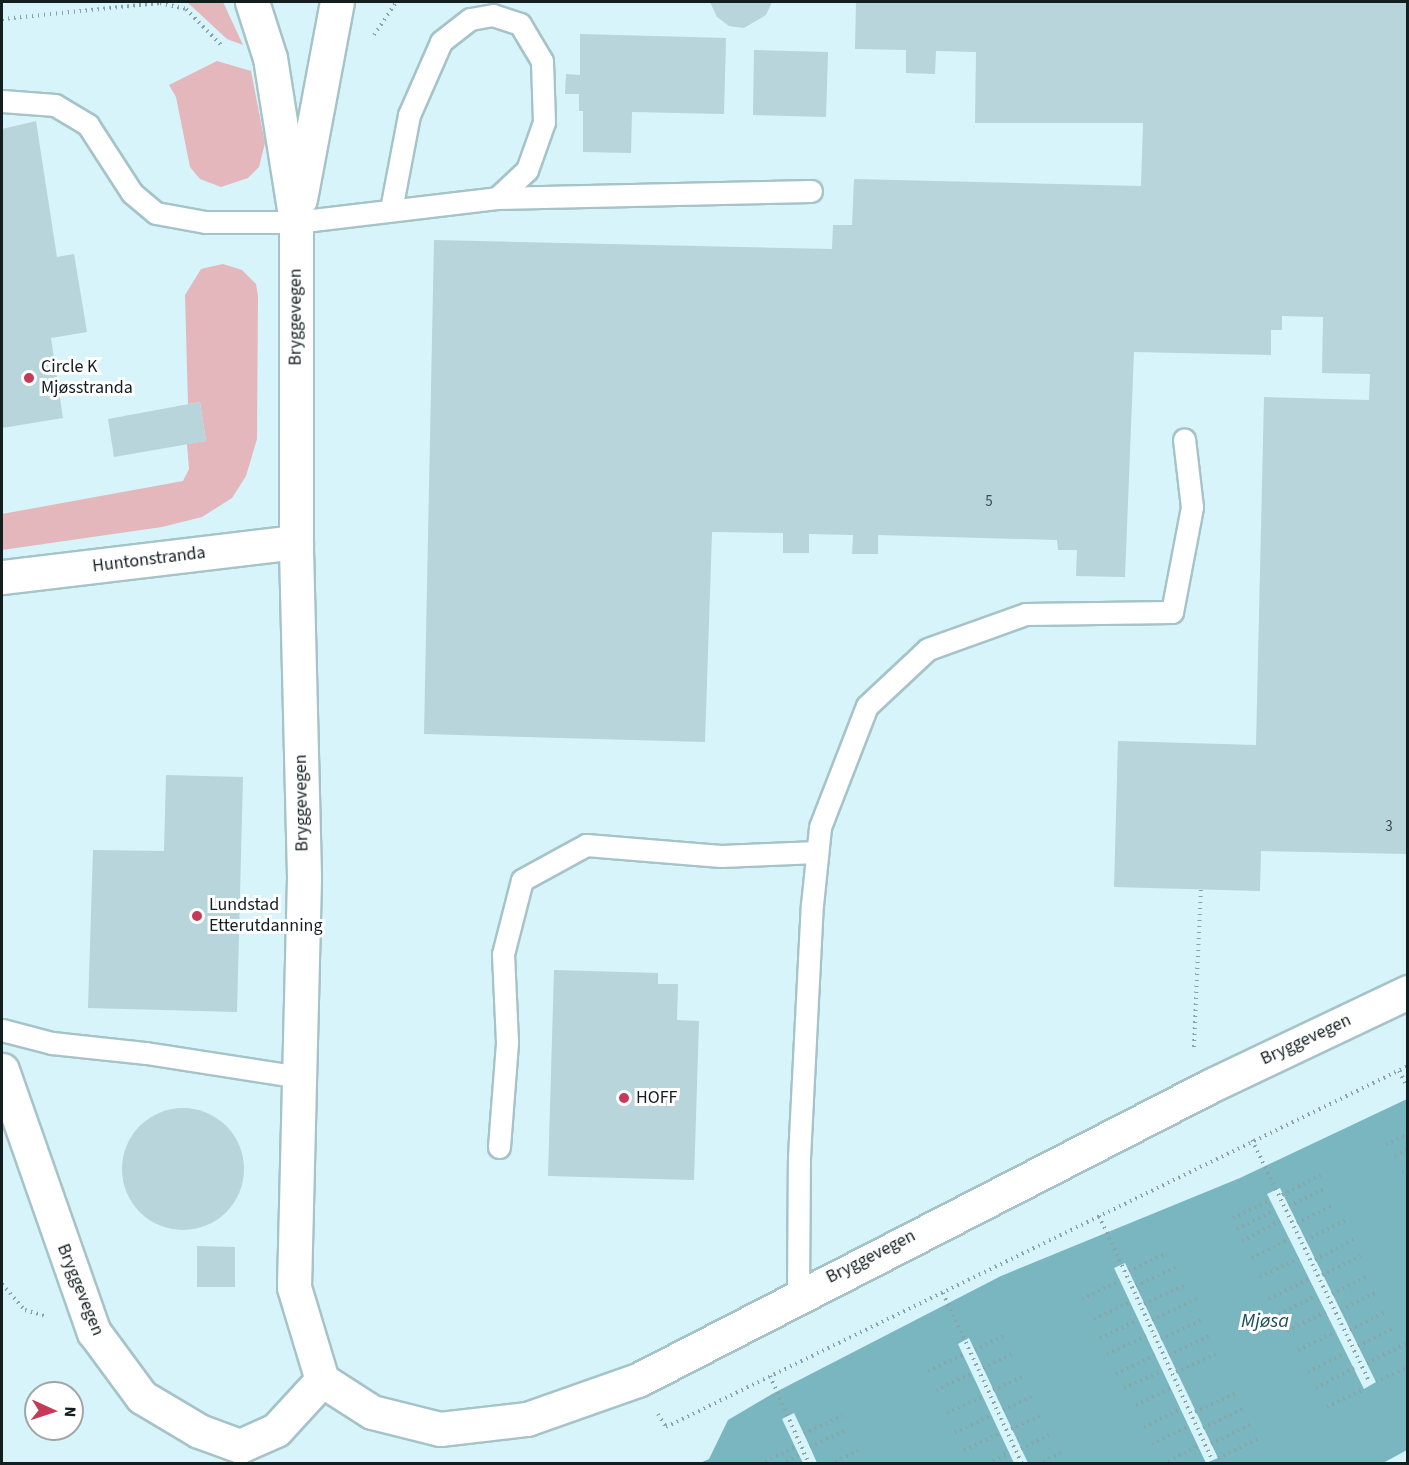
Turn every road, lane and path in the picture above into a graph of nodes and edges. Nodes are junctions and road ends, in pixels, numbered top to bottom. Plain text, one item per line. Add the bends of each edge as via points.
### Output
1 (252, 2) edge
2 (337, 2) edge
3 (396, 2) edge
4 (2, 19) edge
5 (371, 40) dead end
6 (226, 50) dead end
7 (2, 100) edge
8 (811, 191) dead end
9 (497, 198) junction
10 (390, 209) junction
11 (296, 222) junction
12 (1184, 439) dead end
13 (296, 542) junction
14 (2, 577) edge
15 (817, 852) junction
16 (1201, 889) dead end
17 (1407, 992) edge
18 (2, 1030) edge
19 (1407, 1066) edge
20 (2, 1070) edge
21 (1399, 1071) junction
22 (298, 1077) junction
23 (1407, 1088) edge
24 (1192, 1095) junction
25 (1407, 1134) edge
26 (1252, 1140) junction
27 (1386, 1144) dead end
28 (499, 1147) dead end
29 (1407, 1149) edge
30 (1395, 1156) dead end
31 (1407, 1170) edge
32 (1402, 1172) dead end
33 (1323, 1174) dead end
34 (1326, 1188) dead end
35 (1282, 1195) dead end
36 (1270, 1200) dead end
37 (1335, 1204) dead end
38 (1289, 1206) dead end
39 (1275, 1210) dead end
40 (1099, 1216) junction
41 (1233, 1218) dead end
42 (1346, 1220) dead end
43 (1280, 1221) dead end
44 (1296, 1223) dead end
45 (1237, 1229) dead end
46 (1289, 1239) dead end
47 (1355, 1239) dead end
48 (1306, 1240) dead end
49 (1242, 1241) dead end
50 (1167, 1253) dead end
51 (1361, 1256) dead end
52 (1252, 1258) dead end
53 (1299, 1258) dead end
54 (1316, 1260) dead end
55 (1176, 1267) dead end
56 (1129, 1271) dead end
57 (1322, 1275) dead end
58 (1371, 1275) dead end
59 (1260, 1277) dead end
60 (1309, 1279) dead end
61 (1120, 1281) dead end
62 (1185, 1285) dead end
63 (1136, 1286) dead end
64 (1377, 1292) dead end
65 (943, 1293) junction
66 (798, 1294) junction
67 (1332, 1294) dead end
68 (1317, 1295) dead end
69 (1082, 1299) dead end
70 (1196, 1299) dead end
71 (1269, 1299) dead end
72 (1130, 1302) dead end
73 (1144, 1304) dead end
74 (1341, 1310) dead end
75 (1387, 1311) dead end
76 (1326, 1312) dead end
77 (1279, 1314) dead end
78 (1094, 1319) dead end
79 (1138, 1320) dead end
80 (1152, 1320) dead end
81 (1202, 1320) dead end
82 (1396, 1327) dead end
83 (1350, 1330) dead end
84 (1287, 1331) dead end
85 (1336, 1332) dead end
86 (1006, 1335) dead end
87 (1146, 1336) dead end
88 (1209, 1336) dead end
89 (1100, 1338) dead end
90 (1161, 1339) dead end
91 (1406, 1344) dead end
92 (1358, 1346) dead end
93 (975, 1350) dead end
94 (1298, 1350) dead end
95 (1014, 1353) dead end
96 (1218, 1353) dead end
97 (1346, 1353) dead end
98 (1107, 1354) dead end
99 (963, 1355) dead end
100 (1155, 1355) dead end
101 (1169, 1355) dead end
102 (1367, 1363) dead end
103 (1407, 1367) edge
104 (983, 1368) dead end
105 (1354, 1368) dead end
106 (928, 1371) dead end
107 (1162, 1371) dead end
108 (1176, 1372) dead end
109 (1308, 1372) dead end
110 (972, 1373) dead end
111 (1116, 1374) dead end
112 (770, 1376) junction
113 (1024, 1376) dead end
114 (322, 1380) junction
115 (638, 1380) junction
116 (1369, 1381) dead end
117 (1376, 1383) dead end
118 (1124, 1388) dead end
119 (1171, 1388) dead end
120 (1316, 1388) dead end
121 (1364, 1389) dead end
122 (936, 1390) dead end
123 (993, 1390) dead end
124 (1238, 1392) dead end
125 (983, 1396) dead end
126 (1033, 1396) dead end
127 (1136, 1405) dead end
128 (1327, 1407) dead end
129 (1245, 1408) dead end
130 (1181, 1409) dead end
131 (1003, 1410) dead end
132 (1195, 1412) dead end
133 (947, 1413) dead end
134 (843, 1415) dead end
135 (992, 1415) dead end
136 (1042, 1415) dead end
137 (1253, 1423) dead end
138 (1189, 1426) dead end
139 (1144, 1427) dead end
140 (1203, 1428) dead end
141 (848, 1429) dead end
142 (1011, 1429) dead end
143 (955, 1433) dead end
144 (1000, 1433) dead end
145 (804, 1434) dead end
146 (1052, 1434) dead end
147 (1260, 1438) dead end
148 (1152, 1444) dead end
149 (1210, 1444) dead end
150 (1198, 1446) dead end
151 (795, 1447) dead end
152 (810, 1447) dead end
153 (1021, 1449) dead end
154 (964, 1450) dead end
155 (858, 1451) dead end
156 (1009, 1453) dead end
157 (1061, 1453) dead end
158 (237, 1455) edge
159 (799, 1455) dead end
160 (1211, 1457) dead end
161 (1218, 1458) dead end
162 (760, 1464) edge
163 (781, 1464) edge
164 (810, 1464) edge
165 (830, 1464) edge
166 (988, 1464) edge
167 (1022, 1464) edge
168 (1038, 1464) edge
169 (1162, 1464) edge

1 - 11 street, Bryggevegen via 270,58
2 - 11 street, Bryggevegen
3 - 5 path
4 - 6 path via 160,3 186,9
7 - 11 lane via 55,105 88,125 132,193 156,213 206,222
8 - 9 lane
9 - 10 lane
9 - 10 lane via 527,170 544,122 542,61 519,24 493,15 470,19 441,42 409,115
10 - 11 lane
11 - 13 street, Bryggevegen
12 - 15 lane via 1192,507 1172,612 1026,614 928,650 867,706 820,827
13 - 14 street, Huntonstranda
13 - 22 street, Bryggevegen via 304,876
15 - 28 lane via 722,856 586,845 522,880 503,954 507,1042
15 - 66 lane via 800,1146
16 - 24 path
17 - 24 street, Bryggevegen
18 - 22 lane via 52,1043
19 - 21 path
20 - 158 street, Bryggevegen via 94,1332 142,1397
21 - 23 path
21 - 26 path
22 - 114 street, Bryggevegen via 294,1287
24 - 66 street, Bryggevegen
25 - 27 path
26 - 40 path
26 - 116 path
29 - 30 path
31 - 32 path
33 - 35 path
34 - 38 path
36 - 41 path
37 - 44 path
39 - 45 path
40 - 65 path
40 - 160 path
42 - 48 path
43 - 49 path
46 - 52 path
47 - 54 path
50 - 56 path
51 - 57 path
53 - 59 path
55 - 63 path
58 - 67 path
60 - 71 path
61 - 69 path
62 - 73 path
64 - 74 path
65 - 112 path
65 - 167 path
66 - 115 street, Bryggevegen
68 - 77 path
70 - 80 path
72 - 78 path
75 - 83 path
76 - 84 path
79 - 89 path
81 - 90 path
82 - 92 path
85 - 94 path
86 - 93 path
87 - 98 path
88 - 101 path
91 - 102 path
95 - 104 path
96 - 108 path
97 - 109 path
99 - 106 path
100 - 111 path
103 - 117 path
105 - 120 path
107 - 118 path
110 - 122 path
112 - 115 path via 666,1427
112 - 164 path
113 - 123 path
114 - 115 street, Bryggevegen via 372,1412 440,1429 527,1419
114 - 158 street, Bryggevegen via 276,1430
119 - 127 path
121 - 128 path
124 - 132 path
125 - 133 path
126 - 131 path
129 - 140 path
130 - 139 path
134 - 145 path
135 - 143 path
136 - 142 path
137 - 149 path
138 - 148 path
141 - 152 path
144 - 154 path
146 - 153 path
147 - 161 path
150 - 169 path
151 - 162 path
155 - 165 path
156 - 166 path
157 - 168 path
159 - 163 path

